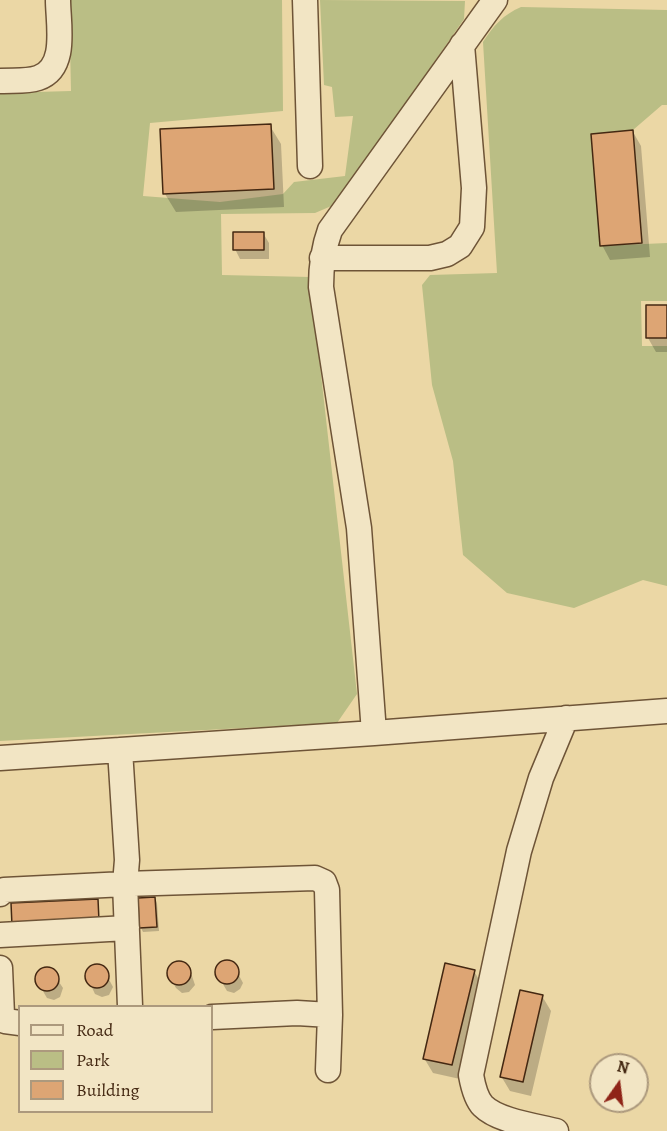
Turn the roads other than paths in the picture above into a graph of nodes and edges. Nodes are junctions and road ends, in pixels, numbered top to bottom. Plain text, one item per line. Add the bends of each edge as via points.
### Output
1 (58, 0) edge
2 (305, 0) edge
3 (495, 0) edge
4 (462, 45) junction
5 (0, 81) edge
6 (310, 166) dead end
7 (322, 258) junction
8 (667, 711) edge
9 (566, 718) junction
10 (374, 733) junction
11 (120, 750) junction
12 (0, 758) edge
13 (125, 884) junction
14 (0, 894) edge
15 (127, 928) junction
16 (0, 935) edge
17 (0, 968) edge
18 (130, 1005) edge
19 (330, 1015) junction
20 (213, 1017) edge
21 (18, 1023) edge
22 (328, 1070) dead end
23 (556, 1131) edge

1 - 5 lane via 59,50 51,71 28,80
2 - 6 lane
3 - 4 lane
4 - 7 lane via 330,230
4 - 7 lane via 474,188 472,227 460,246 430,258
7 - 10 lane via 321,287 359,528
8 - 9 lane
9 - 10 lane
9 - 23 lane via 541,778 519,851 471,1075 477,1096 489,1111
10 - 11 lane
11 - 12 lane
11 - 13 lane
13 - 14 lane via 4,890
13 - 15 lane
13 - 19 lane via 315,878 324,882
15 - 16 lane
15 - 18 lane
17 - 21 lane via 2,1015 5,1021
19 - 20 lane
19 - 22 lane

